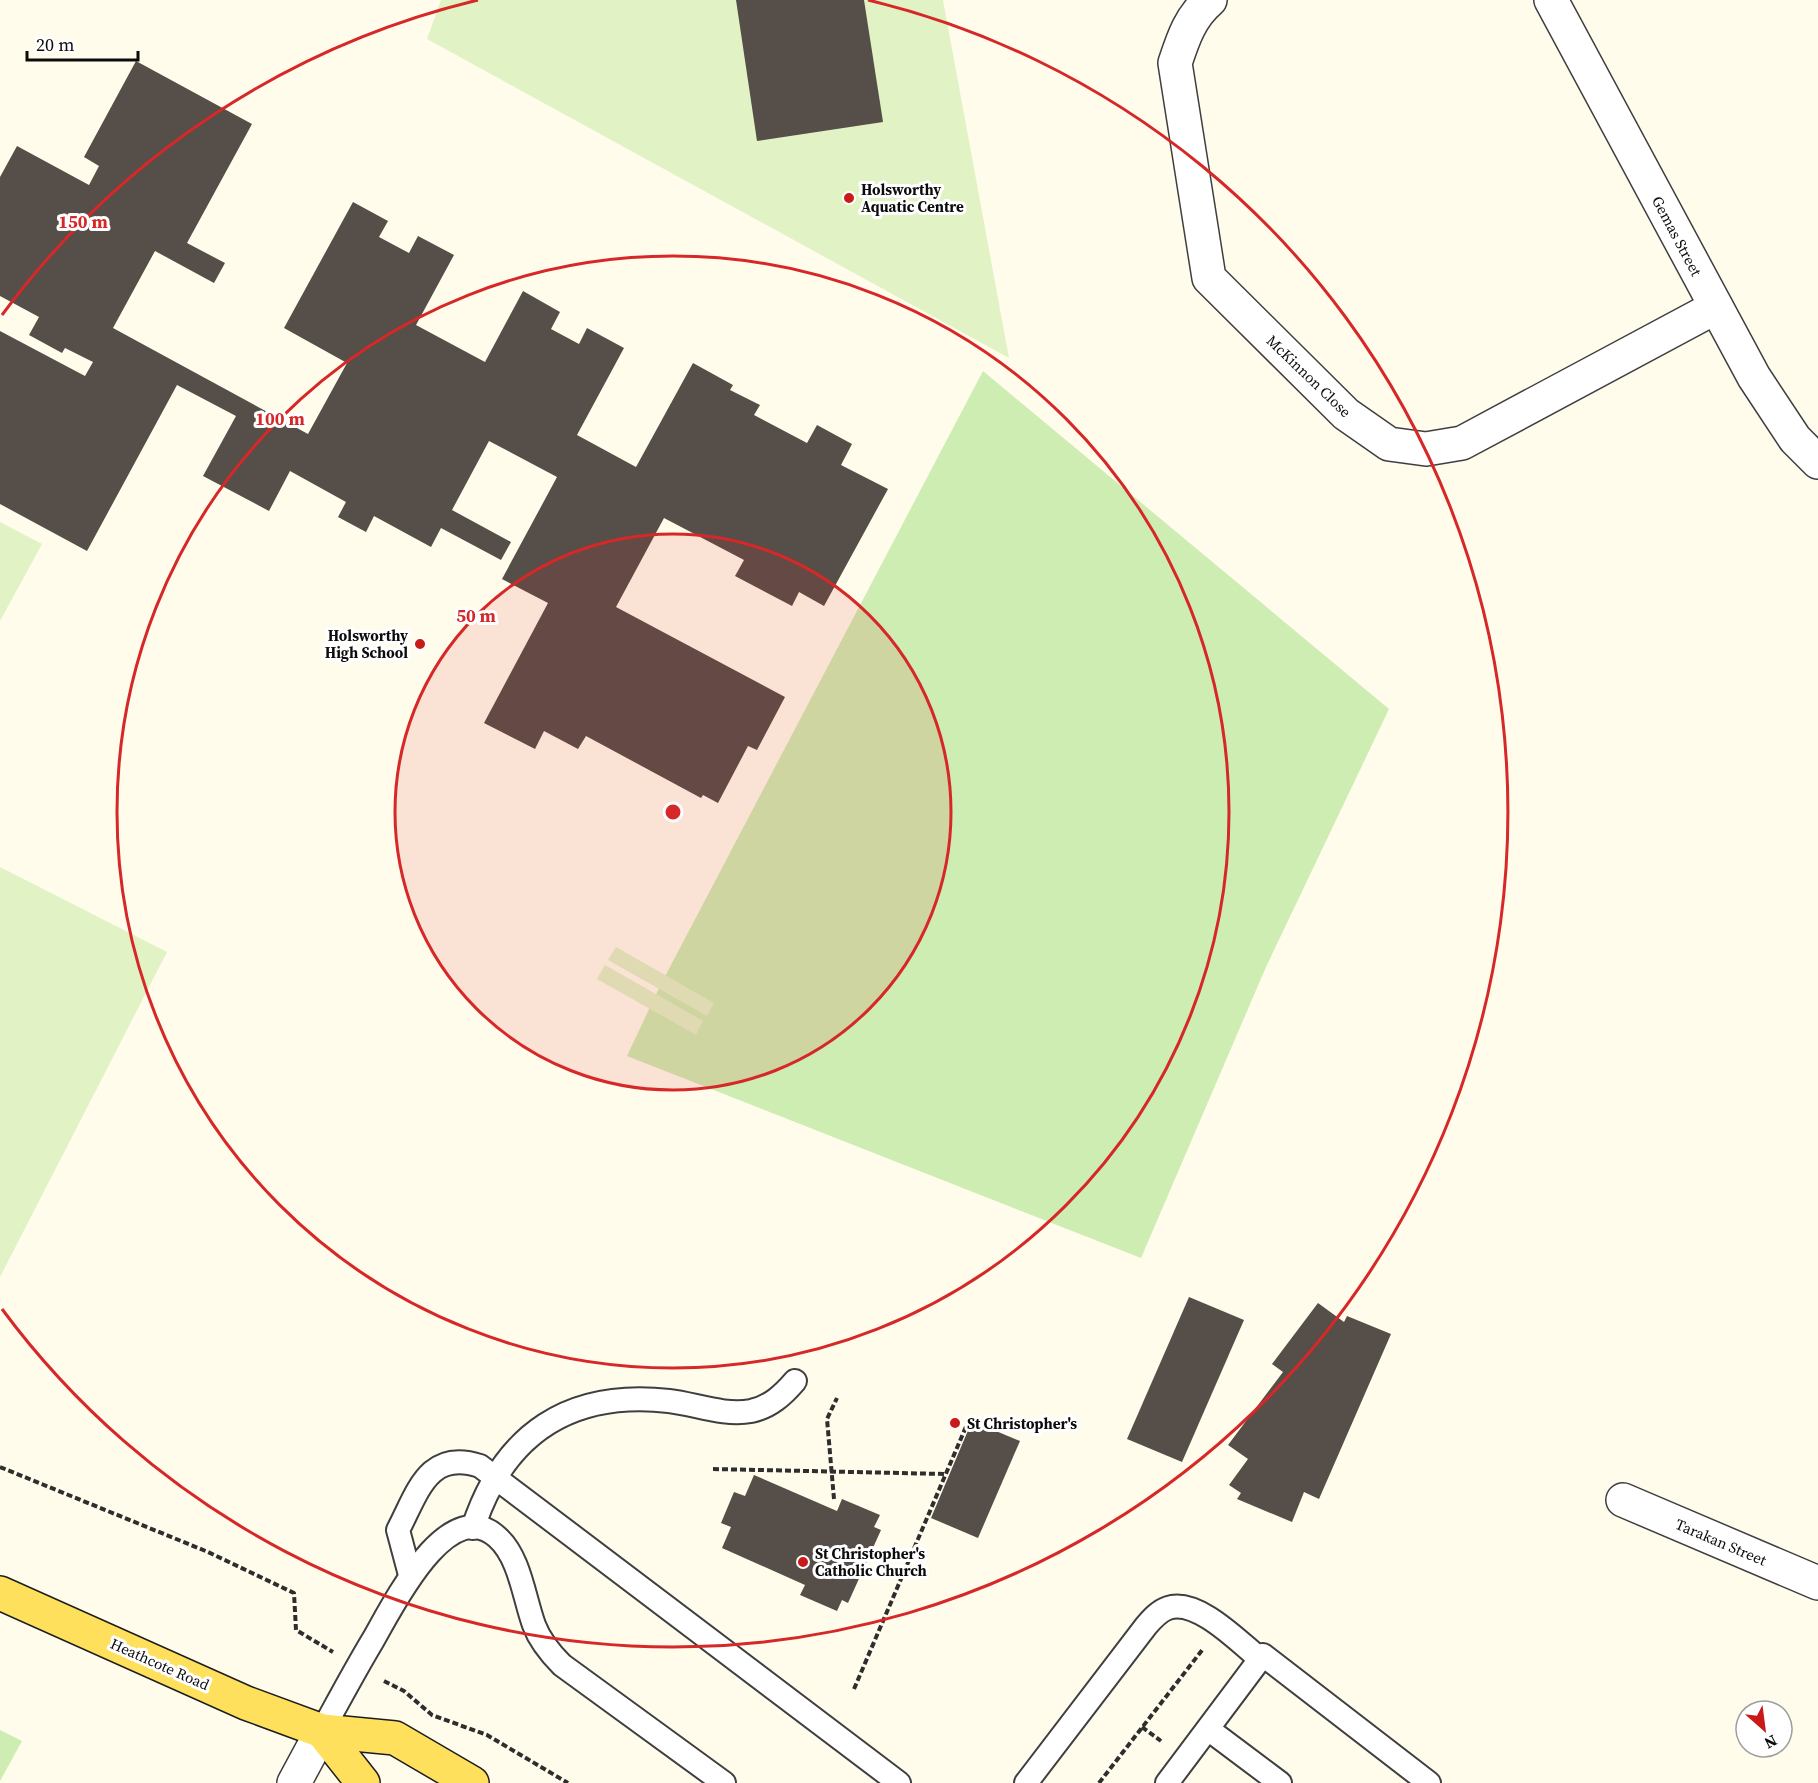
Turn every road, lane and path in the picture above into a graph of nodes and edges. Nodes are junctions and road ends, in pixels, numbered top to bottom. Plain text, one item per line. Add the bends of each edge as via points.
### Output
1 (1210, 0) edge
2 (1551, 0) edge
3 (1716, 307) junction
4 (1818, 462) edge
5 (795, 1381) dead end
6 (837, 1398) dead end
7 (968, 1422) dead end
8 (0, 1467) edge
9 (713, 1469) dead end
10 (832, 1472) junction
11 (946, 1474) junction
12 (496, 1478) junction
13 (834, 1499) dead end
14 (1623, 1500) dead end
15 (473, 1528) junction
16 (410, 1575) junction
17 (1818, 1583) edge
18 (0, 1593) edge
19 (1220, 1627) junction
20 (296, 1630) dead end
21 (1260, 1659) junction
22 (854, 1689) dead end
23 (404, 1691) dead end
24 (1208, 1729) junction
25 (322, 1731) junction
26 (294, 1783) edge
27 (363, 1783) edge
28 (472, 1783) edge
29 (568, 1783) edge
30 (724, 1783) edge
31 (899, 1783) edge
32 (1026, 1783) edge
33 (1099, 1783) edge
34 (1167, 1783) edge
35 (1280, 1783) edge
36 (1429, 1783) edge

1 - 3 street, McKinnon Close via 1185,33 1175,63 1209,278 1346,414 1389,444 1426,449 1462,442
2 - 3 street, Gemas Street
3 - 4 street, Gemas Street via 1754,377 1795,439
5 - 12 lane via 780,1397 753,1411 730,1412 665,1400 615,1400 585,1405 559,1416 533,1434
6 - 10 path via 827,1419
7 - 11 path
8 - 20 path via 208,1552 294,1593
9 - 10 path
10 - 11 path
10 - 13 path
11 - 22 path
12 - 15 lane via 483,1499
12 - 16 lane via 463,1460 447,1462 432,1471 398,1530
12 - 31 lane
14 - 17 street, Tarakan Street
15 - 16 lane via 446,1537
15 - 30 lane via 492,1534 506,1548 534,1627 551,1655
16 - 25 lane
18 - 25 main road, Heathcote Road via 246,1703
19 - 21 lane
19 - 32 lane via 1188,1608 1170,1607 1162,1611 1146,1626
19 - 33 path
21 - 24 lane
21 - 36 lane via 1263,1655
23 - 29 path via 432,1715 487,1734
24 - 34 lane
24 - 35 lane
25 - 26 street
25 - 27 main road
25 - 28 main road, Heathcote Road via 395,1738

